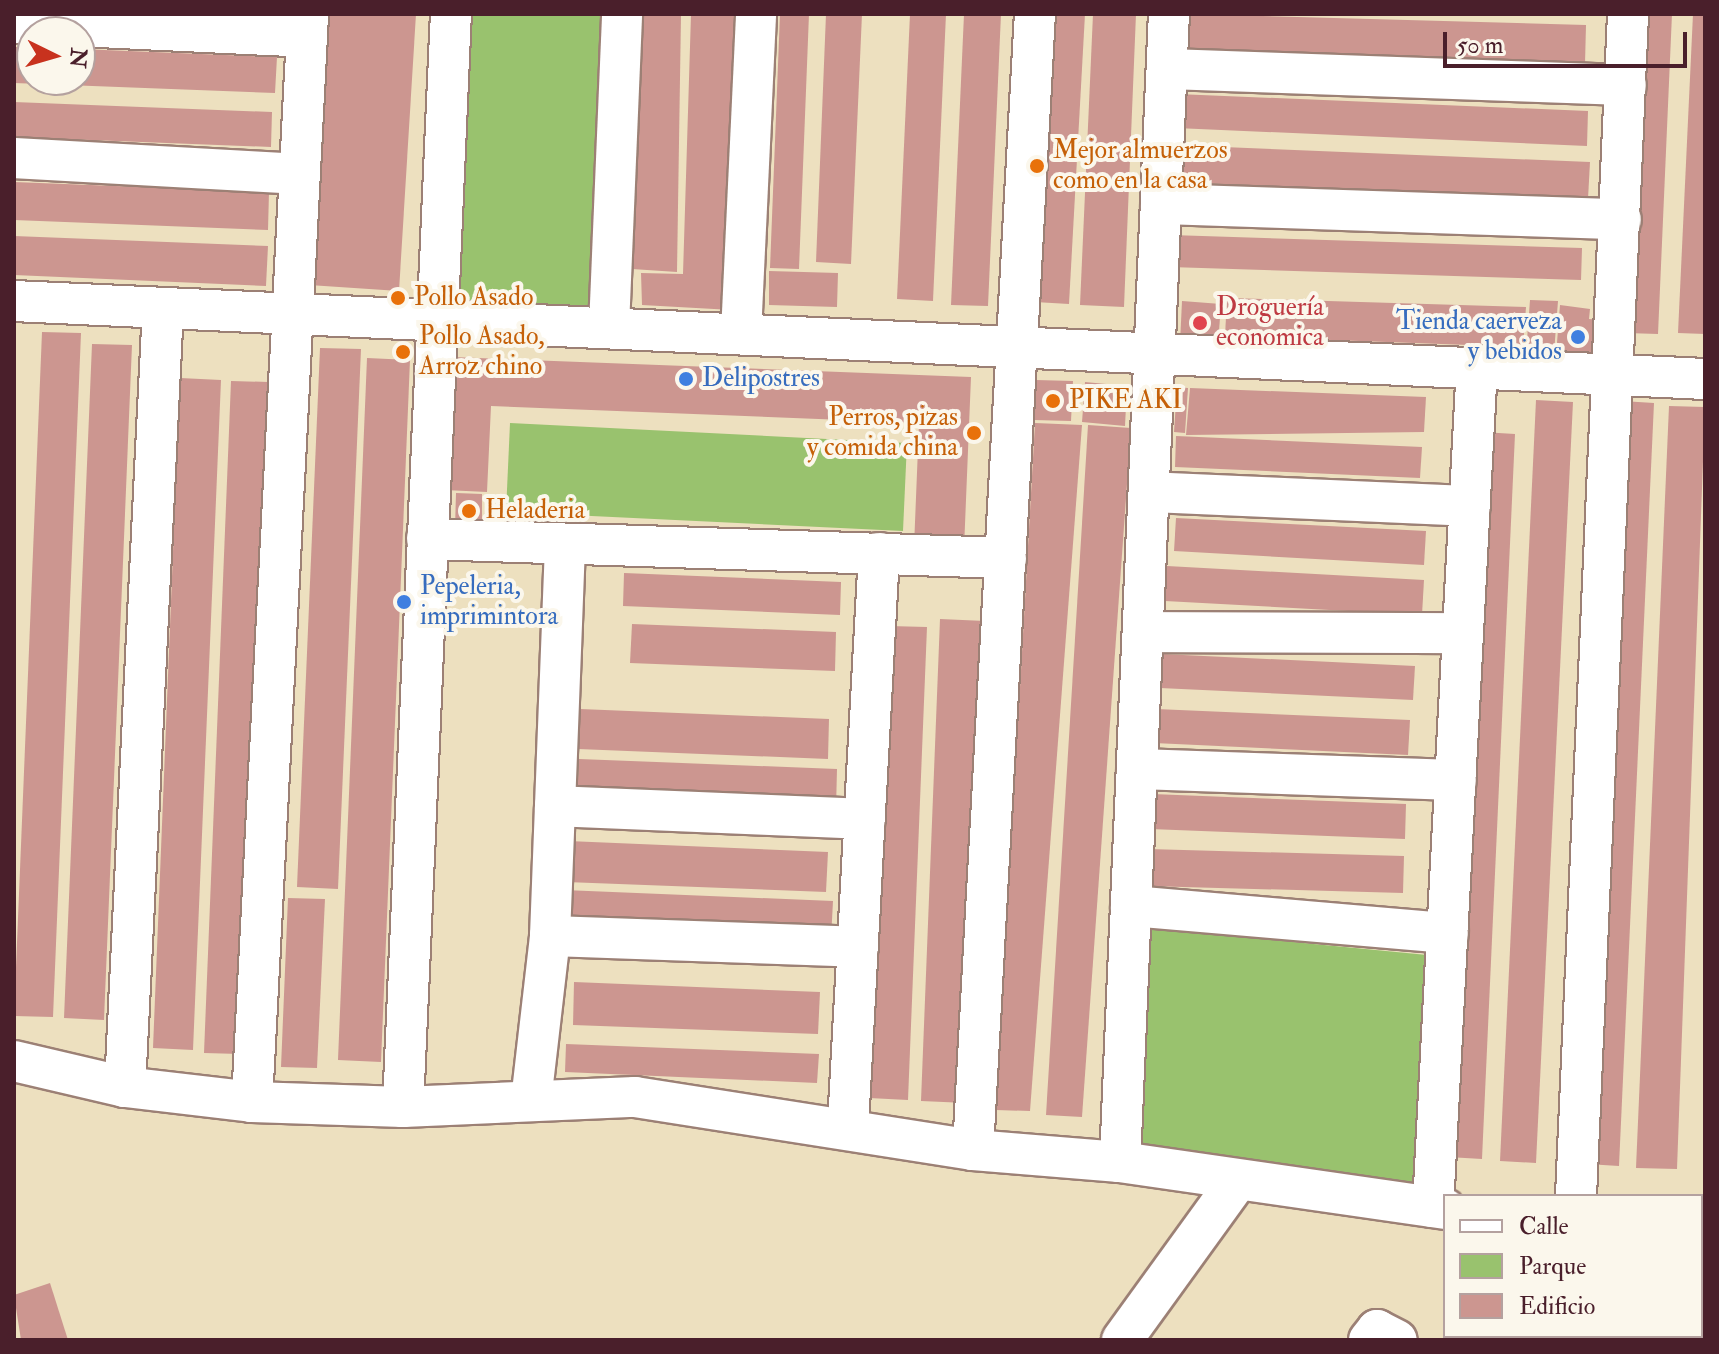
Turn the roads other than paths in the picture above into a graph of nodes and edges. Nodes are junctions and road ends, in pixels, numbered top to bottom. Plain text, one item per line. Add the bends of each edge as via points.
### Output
1 (451, 14) edge
2 (622, 14) edge
3 (756, 14) edge
4 (1035, 14) edge
5 (1169, 14) edge
6 (1628, 14) edge
7 (14, 23) edge
8 (307, 26) edge
9 (1167, 69) junction
10 (1626, 85) junction
11 (14, 158) edge
12 (299, 174) junction
13 (1161, 204) junction
14 (1621, 219) junction
15 (14, 301) edge
16 (163, 308) junction
17 (291, 313) junction
18 (437, 320) junction
19 (609, 327) junction
20 (741, 334) junction
21 (1018, 346) junction
22 (1155, 352) junction
23 (1477, 366) junction
24 (1617, 372) junction
25 (1705, 379) edge
26 (1149, 492) junction
27 (1470, 506) junction
28 (427, 539) junction
29 (565, 544) junction
30 (879, 553) junction
31 (1006, 558) junction
32 (1143, 632) junction
33 (1463, 633) junction
34 (1137, 769) junction
35 (1456, 780) junction
36 (555, 806) junction
37 (865, 819) junction
38 (1131, 906) junction
39 (1448, 933) junction
40 (550, 936) junction
41 (858, 947) junction
42 (14, 1061) edge
43 (125, 1087) junction
44 (531, 1101) junction
45 (252, 1102) junction
46 (403, 1107) junction
47 (848, 1126) junction
48 (973, 1150) junction
49 (1120, 1162) junction
50 (1237, 1181) junction
51 (1576, 1194) edge
52 (1439, 1208) edge
53 (1122, 1340) edge

1 - 18 street
2 - 19 street
3 - 20 street
4 - 21 street
5 - 9 street
6 - 10 street
7 - 8 street
8 - 12 street
9 - 10 street
9 - 13 street
10 - 14 street
11 - 12 street
12 - 17 street
13 - 14 street
13 - 22 street
14 - 24 street
15 - 16 street
16 - 17 street
16 - 43 street
17 - 18 street
17 - 45 street
18 - 19 street
18 - 28 street
19 - 20 street
20 - 21 street
21 - 22 street
21 - 31 street
22 - 23 street
22 - 26 street
23 - 24 street
23 - 27 street
24 - 25 street
24 - 51 street
26 - 27 street
26 - 32 street
27 - 33 street
28 - 29 street
28 - 46 street
29 - 30 street
29 - 36 street
30 - 31 street
30 - 37 street
31 - 48 street
32 - 33 street
32 - 34 street
33 - 35 street
34 - 35 street
34 - 38 street
35 - 39 street
36 - 37 street
36 - 40 street
37 - 41 street
38 - 39 street
38 - 49 street
39 - 52 street
40 - 41 street
40 - 44 street
41 - 47 street
42 - 43 street
43 - 45 street
44 - 46 street
44 - 47 street via 635,1097
45 - 46 street
47 - 48 street
48 - 49 street
49 - 50 street
50 - 52 street
50 - 53 street

